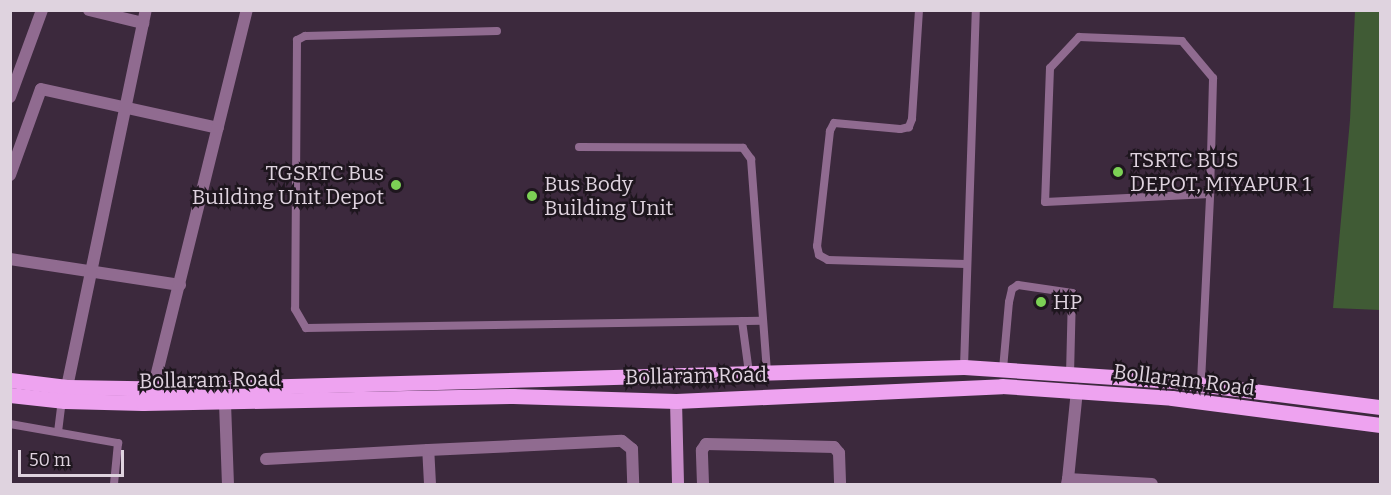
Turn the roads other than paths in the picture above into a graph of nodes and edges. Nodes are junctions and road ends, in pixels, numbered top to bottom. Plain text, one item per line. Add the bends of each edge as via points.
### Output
1 (42, 10) edge
2 (89, 10) edge
3 (247, 10) edge
4 (919, 10) edge
5 (976, 10) edge
6 (145, 17) edge
7 (497, 31) dead end
8 (10, 97) edge
9 (124, 107) junction
10 (219, 128) junction
11 (579, 147) dead end
12 (10, 175) edge
13 (1210, 194) junction
14 (10, 259) edge
15 (966, 264) junction
16 (89, 272) junction
17 (180, 285) junction
18 (742, 321) junction
19 (762, 321) junction
20 (964, 367) junction
21 (1003, 369) junction
22 (749, 372) junction
23 (767, 372) junction
24 (1070, 374) junction
25 (10, 380) edge
26 (1202, 385) junction
27 (153, 389) junction
28 (1077, 390) junction
29 (64, 394) junction
30 (10, 395) edge
31 (676, 401) junction
32 (1200, 402) junction
33 (225, 403) junction
34 (1380, 407) edge
35 (10, 424) edge
36 (1380, 425) edge
37 (58, 432) junction
38 (428, 450) junction
39 (266, 459) dead end
40 (1067, 482) edge
41 (114, 484) edge
42 (228, 484) edge
43 (430, 484) edge
44 (633, 484) edge
45 (678, 484) edge
46 (703, 484) edge
47 (840, 484) edge
48 (1152, 484) edge

1 - 8 street
2 - 6 street
3 - 10 street
4 - 15 lane via 909,127 834,123 817,246 819,255 828,260
5 - 15 lane
6 - 9 street
7 - 18 lane via 305,36 297,40 295,309 306,328
9 - 10 street
9 - 12 street via 41,89
9 - 16 street
10 - 17 street
11 - 19 lane via 743,148 751,159
13 - 13 lane via 1213,78 1182,41 1079,37 1050,68 1045,202
13 - 26 lane
14 - 16 street
15 - 20 lane
16 - 17 street
16 - 29 street
17 - 27 street
18 - 19 lane
18 - 22 lane
19 - 23 lane
20 - 21 main road, Bollaram Road
20 - 23 main road, Bollaram Road
21 - 24 main road, Bollaram Road
21 - 24 lane via 1009,302 1018,285 1072,293
22 - 23 main road, Bollaram Road
22 - 27 main road, Bollaram Road
24 - 26 main road, Bollaram Road
25 - 29 main road, Bollaram Road
26 - 32 lane
26 - 34 main road, Bollaram Road
27 - 29 main road, Bollaram Road
28 - 31 main road, Bollaram Road via 945,386
28 - 32 main road, Bollaram Road
28 - 40 street
29 - 30 main road, Bollaram Road
29 - 33 main road, Bollaram Road
29 - 37 lane
31 - 33 main road, Bollaram Road via 513,396
31 - 45 street
32 - 36 main road, Bollaram Road
33 - 42 street
35 - 37 lane
37 - 41 lane via 118,443
38 - 39 street
38 - 43 street
38 - 44 street via 622,441 632,449
40 - 48 street
46 - 47 street via 702,450 706,444 834,447 839,453

